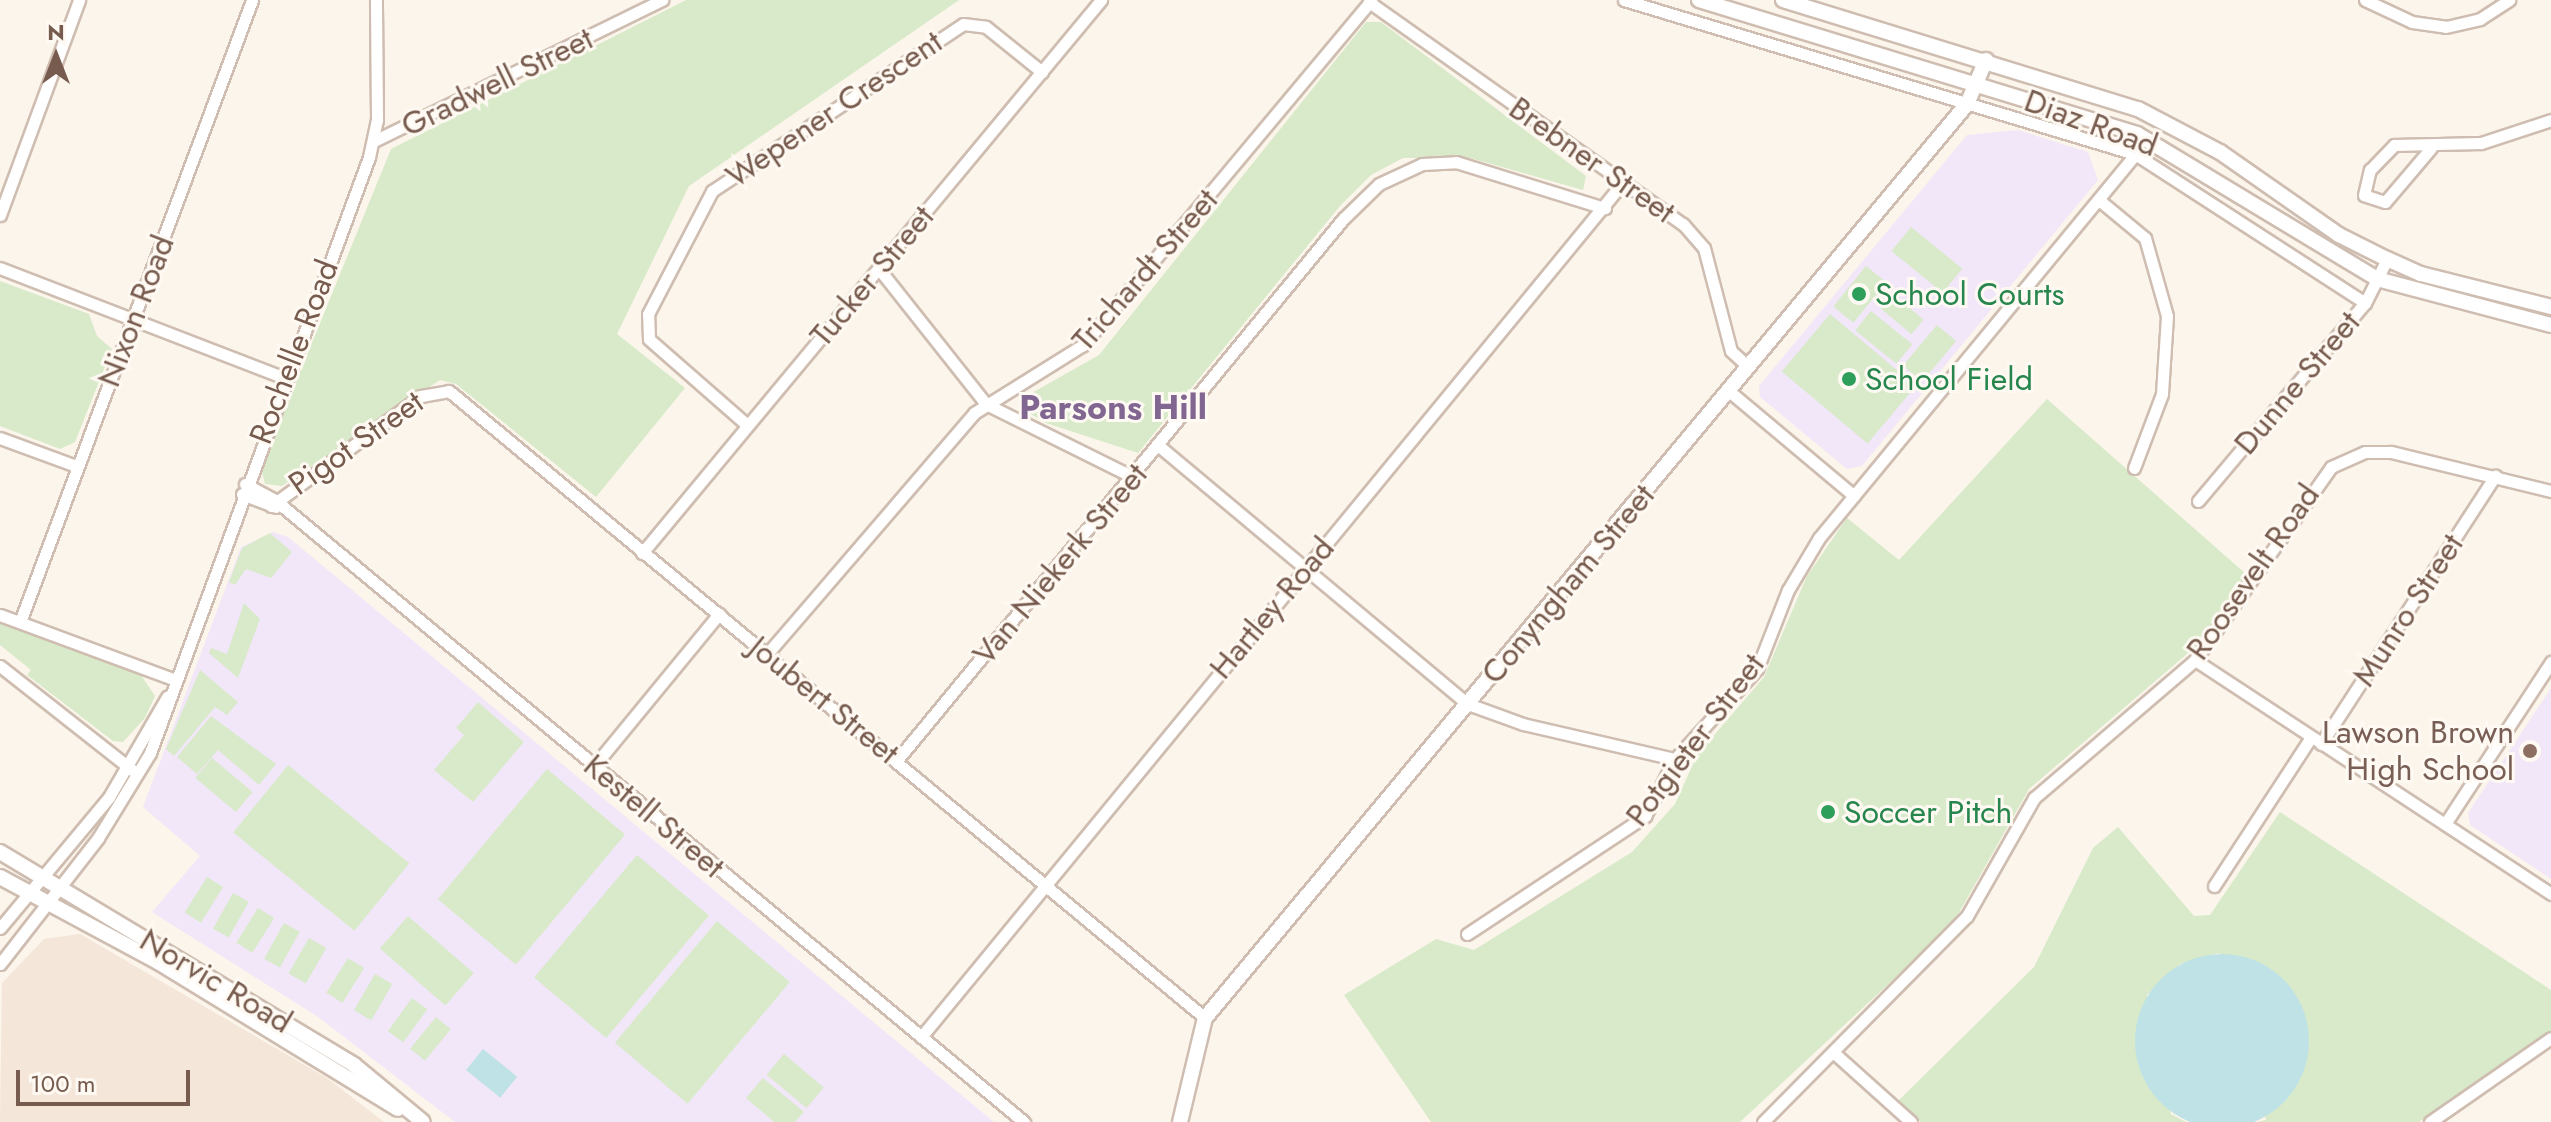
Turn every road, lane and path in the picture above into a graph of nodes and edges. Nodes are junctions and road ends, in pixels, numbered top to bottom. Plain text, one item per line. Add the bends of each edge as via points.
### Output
1 (79, 0) edge
2 (252, 0) edge
3 (376, 0) edge
4 (662, 0) edge
5 (1101, 0) edge
6 (1624, 0) edge
7 (1699, 0) edge
8 (1783, 0) edge
9 (2365, 0) edge
10 (2509, 0) edge
11 (1370, 1) edge
12 (1986, 60) junction
13 (1042, 72) junction
14 (1978, 84) junction
15 (1967, 104) junction
16 (2551, 120) edge
17 (374, 141) junction
18 (2431, 148) junction
19 (2135, 154) junction
20 (1625, 180) junction
21 (2099, 200) junction
22 (1605, 208) junction
23 (0, 215) edge
24 (2387, 259) junction
25 (0, 268) edge
26 (879, 269) junction
27 (2377, 279) junction
28 (2365, 303) junction
29 (2551, 307) edge
30 (133, 317) junction
31 (2551, 325) edge
32 (1749, 367) junction
33 (283, 377) junction
34 (438, 389) joint
35 (1729, 391) junction
36 (986, 404) junction
37 (746, 424) junction
38 (0, 438) edge
39 (1159, 446) junction
40 (76, 466) junction
41 (2134, 468) dead end
42 (1131, 476) junction
43 (2495, 476) junction
44 (244, 489) junction
45 (2551, 491) edge
46 (1854, 496) junction
47 (2198, 501) dead end
48 (273, 503) junction
49 (642, 553) junction
50 (1304, 570) junction
51 (719, 614) junction
52 (0, 615) edge
53 (20, 622) junction
54 (767, 654) junction
55 (2195, 660) junction
56 (2551, 662) edge
57 (1, 669) edge
58 (173, 679) junction
59 (167, 697) junction
60 (1468, 704) junction
61 (2316, 740) junction
62 (1675, 759) junction
63 (897, 760) junction
64 (126, 766) junction
65 (594, 766) junction
66 (140, 776) junction
67 (2445, 824) junction
68 (0, 852) edge
69 (42, 876) junction
70 (0, 877) edge
71 (1043, 885) junction
72 (2214, 886) dead end
73 (63, 887) junction
74 (28, 893) junction
75 (2551, 894) edge
76 (50, 904) junction
77 (0, 928) edge
78 (1467, 934) dead end
79 (0, 964) edge
80 (1205, 1018) junction
81 (921, 1037) junction
82 (2551, 1038) edge
83 (1833, 1052) junction
84 (423, 1122) edge
85 (1024, 1122) edge
86 (1180, 1122) edge
87 (1763, 1122) edge
88 (1911, 1122) edge
89 (2430, 1122) edge

1 - 23 street
2 - 30 street, Nixon Road
3 - 17 street, Rochelle Road
4 - 17 street, Gradwell Street
5 - 13 street, Tucker Street
6 - 15 street, Diaz Road
7 - 14 street, Diaz Road
8 - 12 street, Diaz Road
9 - 10 street via 2412,22 2446,27 2480,19
11 - 20 street, Brebner Street
11 - 36 street, Trichardt Street via 1083,345
12 - 14 street, Conyngham Street
12 - 24 street, Diaz Road via 2162,120 2339,235
13 - 26 street, Tucker Street
13 - 37 street, Wepener Crescent via 986,27 963,24 712,191 648,314 649,339
14 - 15 street, Conyngham Street
14 - 27 street, Diaz Road via 2137,134
15 - 19 street, Diaz Road
15 - 32 street, Conyngham Street
16 - 18 street via 2507,136
17 - 33 street, Rochelle Road
18 - 18 street via 2412,143 2387,149 2365,178 2364,195 2385,202
19 - 21 street, Potgieter Street
19 - 28 street, Diaz Road
20 - 22 street, Hartley Road
20 - 32 street, Brebner Street via 1704,248 1724,337
21 - 41 street via 2145,238 2167,316 2162,394
21 - 46 street, Potgieter Street
22 - 39 street, Van Niekerk Street via 1474,164 1439,162 1394,175 1343,219
22 - 50 street, Hartley Road
24 - 27 street, Dunne Street
24 - 29 street, Diaz Road via 2421,274
25 - 30 street
26 - 36 street
26 - 37 street, Tucker Street
27 - 28 street, Dunne Street
27 - 31 street, Diaz Road
28 - 47 street, Dunne Street
30 - 33 street
30 - 40 street, Nixon Road
32 - 35 street, Conyngham Street
33 - 44 street, Rochelle Road
34 - 48 street, Pigot Street
34 - 49 street, Joubert Street via 453,394
35 - 46 street
35 - 60 street, Conyngham Street
36 - 42 street
36 - 54 street, Trichardt Street
37 - 49 street, Tucker Street
38 - 40 street
39 - 42 street, Van Niekerk Street
39 - 50 street
40 - 53 street, Nixon Road
42 - 63 street, Van Niekerk Street
43 - 45 street, Roosevelt Road
43 - 55 street, Roosevelt Road via 2377,451 2331,467
43 - 61 street, Munro Street
44 - 48 street, Kestell Street
44 - 58 street, Rochelle Road
46 - 62 street, Potgieter Street via 1798,573 1750,679
48 - 65 street, Kestell Street
49 - 51 street, Joubert Street
50 - 60 street
50 - 71 street, Hartley Road
51 - 54 street, Joubert Street
51 - 65 street
52 - 53 street
53 - 58 street
54 - 63 street, Joubert Street
55 - 61 street
55 - 83 street, Roosevelt Road via 2034,798 1967,916
56 - 67 street
57 - 64 street
58 - 59 street, Rochelle Road
59 - 64 street, Rochelle Road
59 - 66 street, Rochelle Road
60 - 62 street via 1523,724
60 - 80 street, Conyngham Street
61 - 67 street
61 - 72 street, Munro Street
62 - 78 street, Potgieter Street via 1656,802 1632,829
63 - 71 street, Joubert Street
64 - 66 street
64 - 69 street, Rochelle Road via 89,824
65 - 81 street, Kestell Street
66 - 73 street, Rochelle Road
67 - 75 street
68 - 69 street, Norvic Road
69 - 73 street, Norvic Road
69 - 74 street, Rochelle Road
70 - 74 street, Norvic Road
71 - 80 street, Joubert Street
71 - 81 street, Hartley Road
73 - 76 street, Rochelle Road
73 - 84 street, Norvic Road via 354,1065
74 - 76 street, Norvic Road
74 - 77 street, Rochelle Road
76 - 79 street, Rochelle Road
76 - 84 street, Norvic Road
80 - 86 street, Conyngham Street
81 - 85 street, Kestell Street
82 - 89 street
83 - 87 street, Roosevelt Road
83 - 88 street

